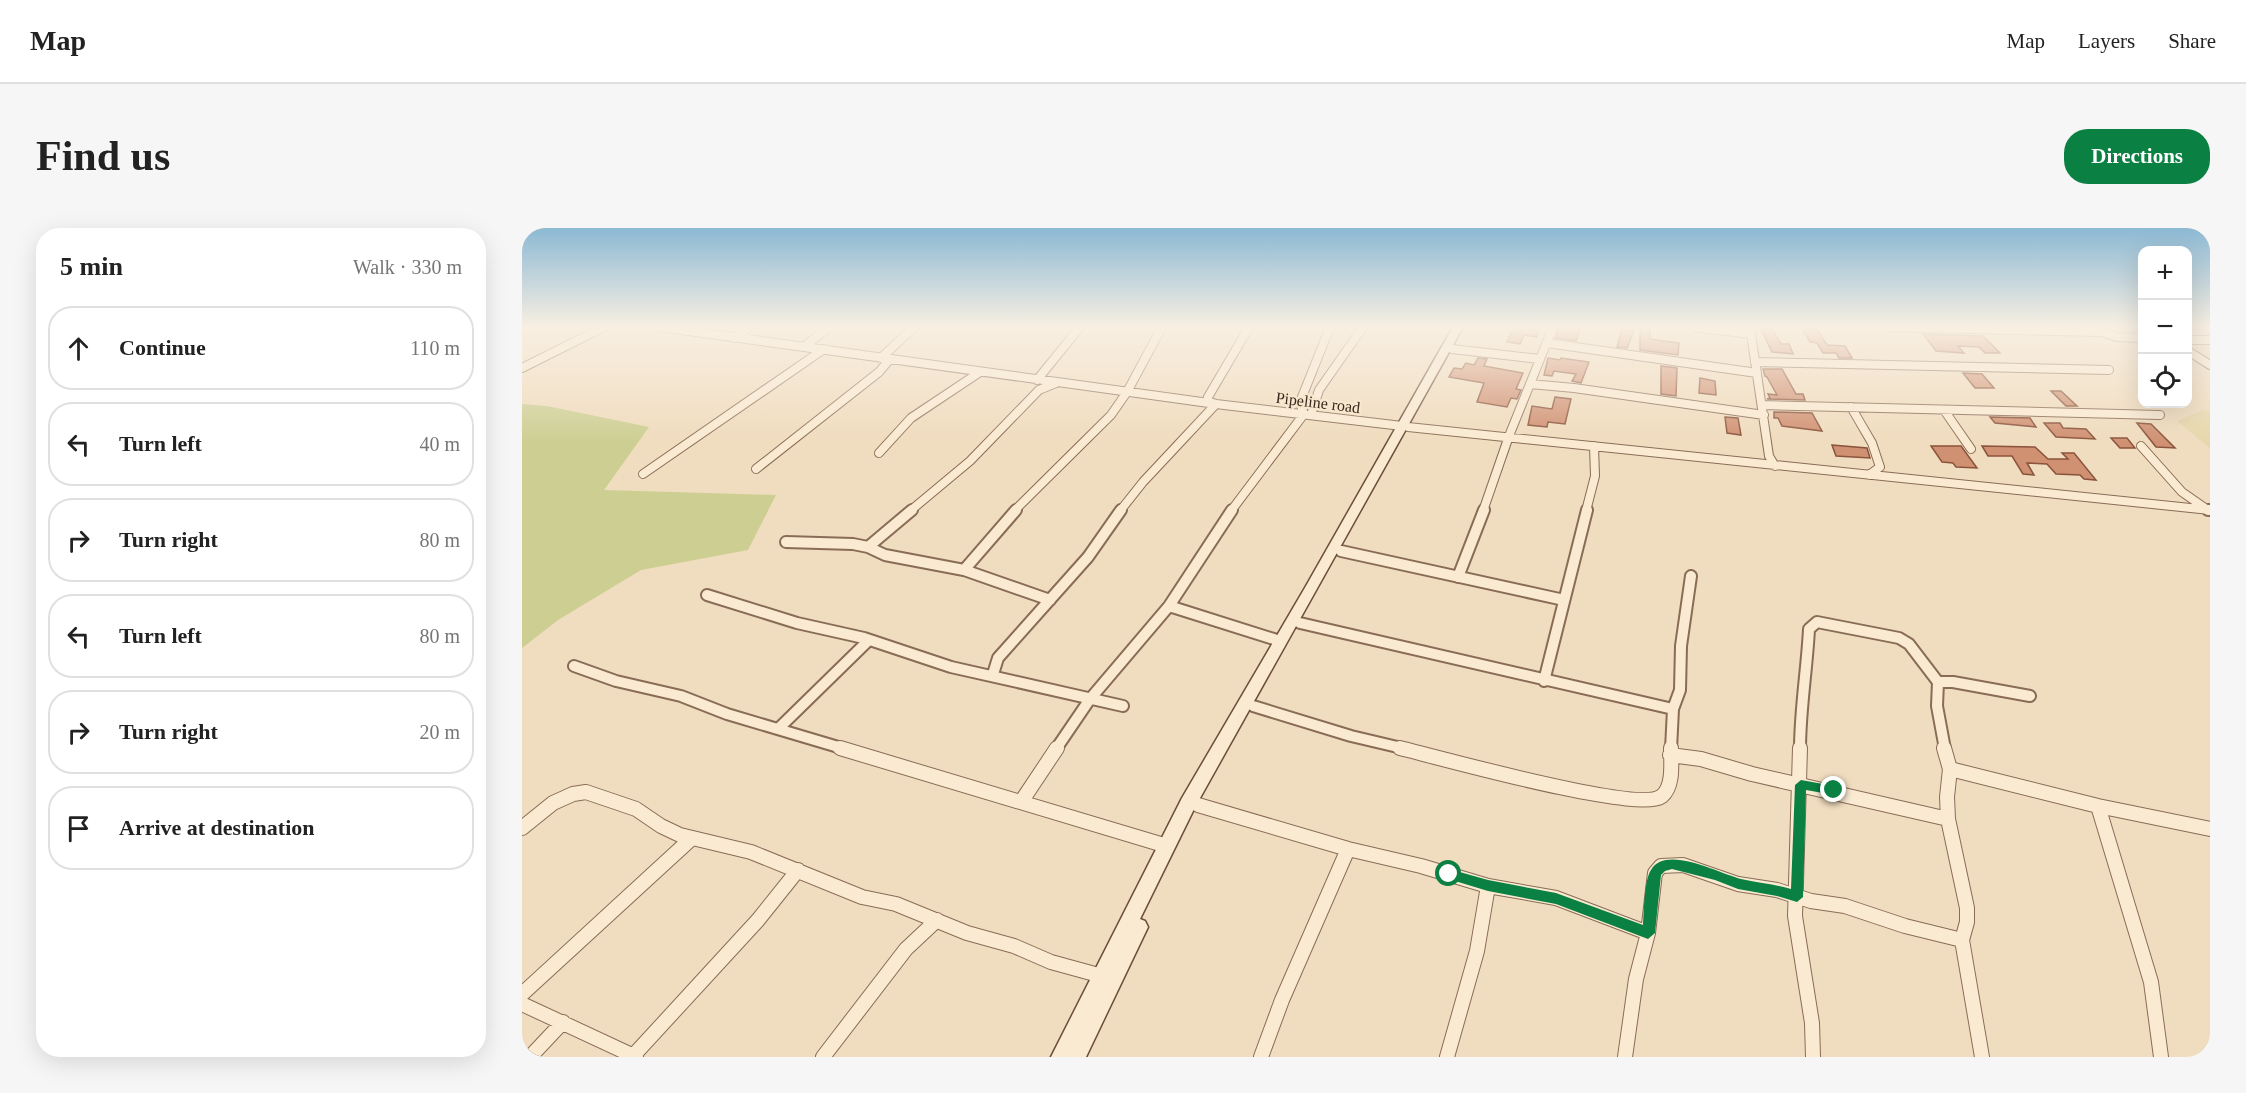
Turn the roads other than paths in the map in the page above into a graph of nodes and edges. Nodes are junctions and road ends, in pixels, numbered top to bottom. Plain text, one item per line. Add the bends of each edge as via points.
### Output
1 (800, 366) edge
2 (882, 366) edge
3 (937, 366) edge
4 (1049, 366) edge
5 (1141, 366) edge
6 (1226, 366) edge
7 (1315, 366) edge
8 (1335, 366) edge
9 (1437, 366) edge
10 (1442, 366) edge
11 (1537, 366) edge
12 (1705, 366) edge
13 (1755, 366) edge
14 (1918, 366) edge
15 (2109, 370) dead end
16 (980, 372) junction
17 (1756, 373) junction
18 (1037, 380) junction
19 (1057, 382) junction
20 (1530, 384) junction
21 (1126, 392) junction
22 (1216, 404) junction
23 (1762, 405) junction
24 (1851, 408) junction
25 (1944, 410) junction
26 (1307, 414) junction
27 (1764, 415) junction
28 (2160, 415) dead end
29 (1405, 427) junction
30 (1509, 436) junction
31 (1594, 446) junction
32 (2141, 446) dead end
33 (1971, 449) dead end
34 (879, 453) dead end
35 (1775, 466) junction
36 (756, 469) dead end
37 (643, 474) dead end
38 (1869, 475) junction
39 (2209, 510) edge
40 (786, 542) dead end
41 (868, 547) junction
42 (1341, 551) junction
43 (964, 570) junction
44 (1691, 576) dead end
45 (1458, 577) junction
46 (707, 595) dead end
47 (1050, 600) junction
48 (1564, 600) junction
49 (1169, 606) junction
50 (1300, 623) junction
51 (869, 640) junction
52 (1280, 640) junction
53 (574, 666) dead end
54 (993, 674) junction
55 (1544, 681) junction
56 (1938, 682) junction
57 (2030, 696) dead end
58 (1090, 699) junction
59 (1123, 706) dead end
60 (1253, 706) junction
61 (1673, 709) junction
62 (777, 729) junction
63 (1670, 755) junction
64 (1950, 769) junction
65 (1801, 785) junction
66 (1020, 802) junction
67 (1198, 805) junction
68 (2098, 806) junction
69 (1948, 819) junction
70 (522, 828) edge
71 (2210, 829) edge
72 (692, 838) junction
73 (1167, 846) junction
74 (1348, 849) junction
75 (798, 870) junction
76 (1488, 886) junction
77 (1797, 897) junction
78 (937, 920) junction
79 (1648, 933) junction
80 (1962, 940) junction
81 (1102, 976) junction
82 (522, 994) edge
83 (522, 1004) edge
84 (563, 1022) junction
85 (634, 1056) edge
86 (530, 1057) edge
87 (823, 1057) edge
88 (1062, 1057) edge
89 (1075, 1057) edge
90 (1261, 1057) edge
91 (1447, 1057) edge
92 (1625, 1057) edge
93 (1813, 1057) edge
94 (1982, 1057) edge
95 (2161, 1057) edge

1 - 37 street
2 - 36 street via 879,372
3 - 16 street, Pipeline road
4 - 18 street
5 - 21 street
6 - 22 street via 1207,400
7 - 26 street via 1300,402
8 - 26 street
9 - 29 main road
10 - 29 main road
11 - 20 street
12 - 17 street
13 - 17 street
14 - 15 street
16 - 18 street, Pipeline road
16 - 34 street via 911,418
17 - 23 street
18 - 19 street, Pipeline road
19 - 21 street, Pipeline road
19 - 41 street via 1039,390 970,461
20 - 27 street
20 - 30 street
21 - 22 street, Pipeline road
21 - 43 street via 1111,415 1031,493
22 - 26 street, Pipeline road
22 - 47 street via 1143,482 1088,557
23 - 24 street
23 - 27 street
24 - 25 street
24 - 38 street via 1879,462 1877,471
25 - 28 street
25 - 33 street
26 - 29 street, Pipeline road
26 - 49 street via 1238,501
27 - 35 street via 1769,456
29 - 30 street, Pipeline road
29 - 42 main road
29 - 52 main road
30 - 31 street, Pipeline road
30 - 45 street
31 - 35 street, Pipeline road
31 - 48 street via 1595,476
32 - 39 street via 2182,492
35 - 38 street, Pipeline road
38 - 39 street, Pipeline road
40 - 41 street
41 - 43 street via 885,555
42 - 45 street
42 - 50 main road
43 - 47 street
44 - 61 street via 1681,646 1680,690
45 - 48 street
46 - 51 street
47 - 54 street via 998,658
48 - 55 street
49 - 52 street
49 - 58 street
50 - 55 street
50 - 60 main road
51 - 54 street via 951,667
51 - 62 street
52 - 73 main road
53 - 62 street via 616,681 681,696
54 - 58 street via 1031,687
55 - 61 street
56 - 57 street
56 - 64 street via 1940,726
56 - 65 street via 1909,644 1899,638 1826,623 1812,624 1800,722
58 - 59 street
58 - 66 street
60 - 63 street via 1351,736 1625,799 1656,800 1665,794 1670,782
60 - 67 main road
61 - 63 street
62 - 66 street
63 - 65 street via 1701,759
64 - 68 street
64 - 69 street
65 - 69 street
65 - 77 street
66 - 73 street
67 - 74 street
67 - 89 main road
68 - 71 street
68 - 95 street via 2151,982
69 - 80 street via 1967,908
70 - 72 street via 553,803 586,792 636,809 661,826
72 - 75 street via 751,852
72 - 82 street
73 - 81 main road
74 - 76 street
74 - 90 street
75 - 78 street via 862,897 896,904
75 - 85 street via 758,920
76 - 79 street via 1556,898
76 - 91 street via 1476,956
77 - 79 street via 1672,864 1655,873
77 - 80 street via 1845,906
77 - 93 street via 1797,938 1812,1023
78 - 81 street via 1051,962
78 - 87 street via 906,949
79 - 92 street via 1636,979
80 - 94 street
81 - 88 main road
83 - 84 street
84 - 85 street
84 - 86 street

